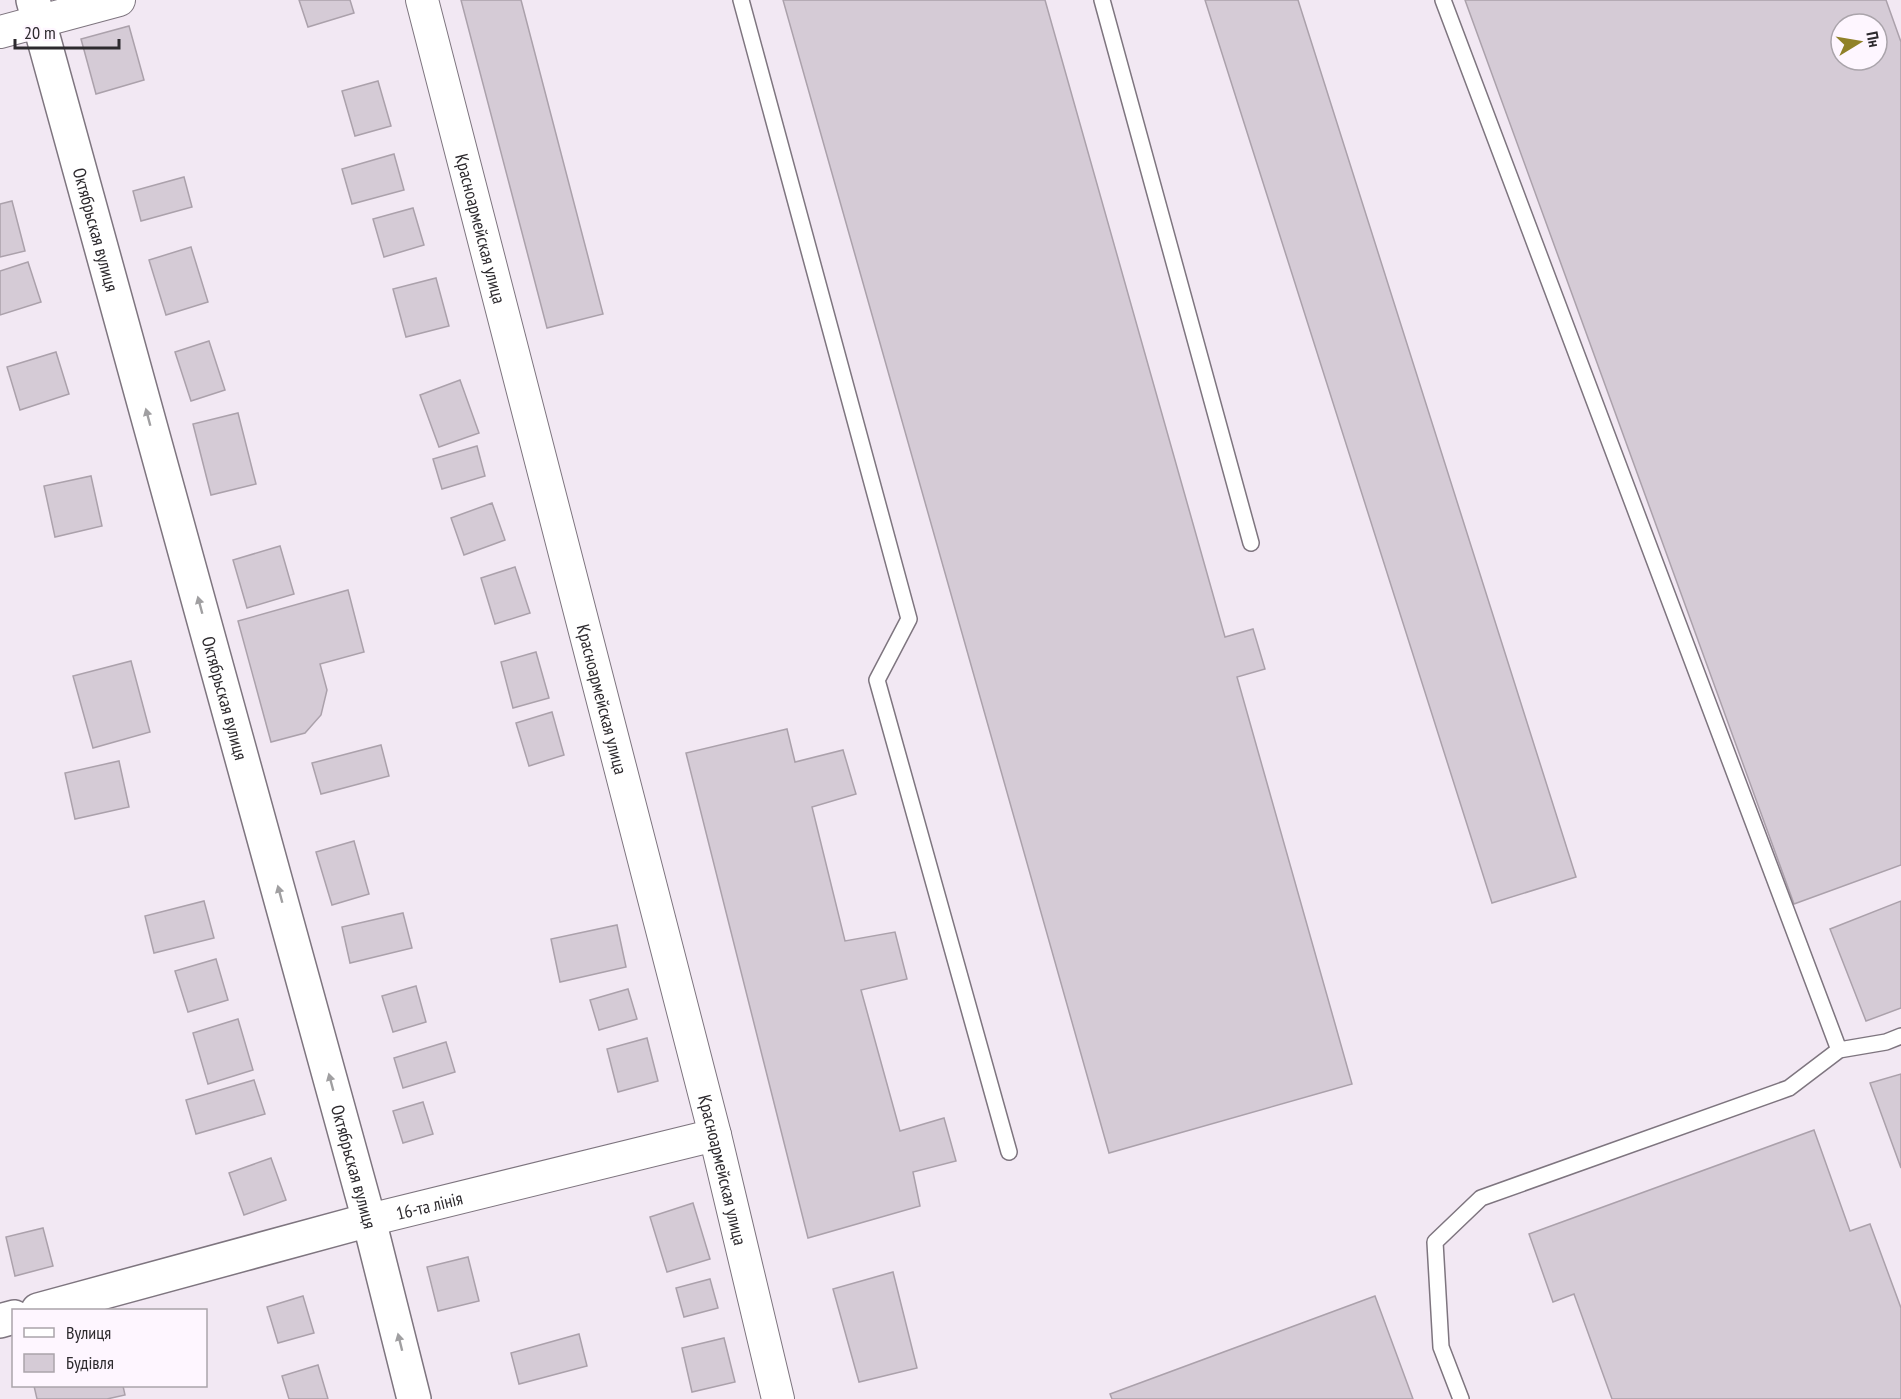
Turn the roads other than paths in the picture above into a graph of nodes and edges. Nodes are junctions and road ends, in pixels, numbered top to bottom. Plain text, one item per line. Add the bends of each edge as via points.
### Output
1 (119, 0) edge
2 (422, 0) edge
3 (741, 0) edge
4 (1102, 0) edge
5 (1443, 0) edge
6 (36, 11) edge
7 (0, 32) edge
8 (1251, 543) dead end
9 (1901, 1036) edge
10 (1839, 1050) junction
11 (715, 1135) junction
12 (1009, 1152) dead end
13 (369, 1220) junction
14 (45, 1309) edge
15 (414, 1399) edge
16 (778, 1399) edge
17 (1461, 1399) edge

1 - 6 street
2 - 11 street, Красноармейская улица
3 - 12 lane via 909,619 877,680
4 - 8 lane
5 - 10 lane
6 - 7 street
13 -> 6 main road, Октябрьская вулиця
9 - 10 lane
10 - 17 lane via 1789,1088 1480,1198 1435,1242 1441,1347
11 - 13 street, 16-та лінія
11 - 16 street, Красноармейская улица
13 - 14 main road, 16-та лінія
15 -> 13 main road, Октябрьская вулиця

